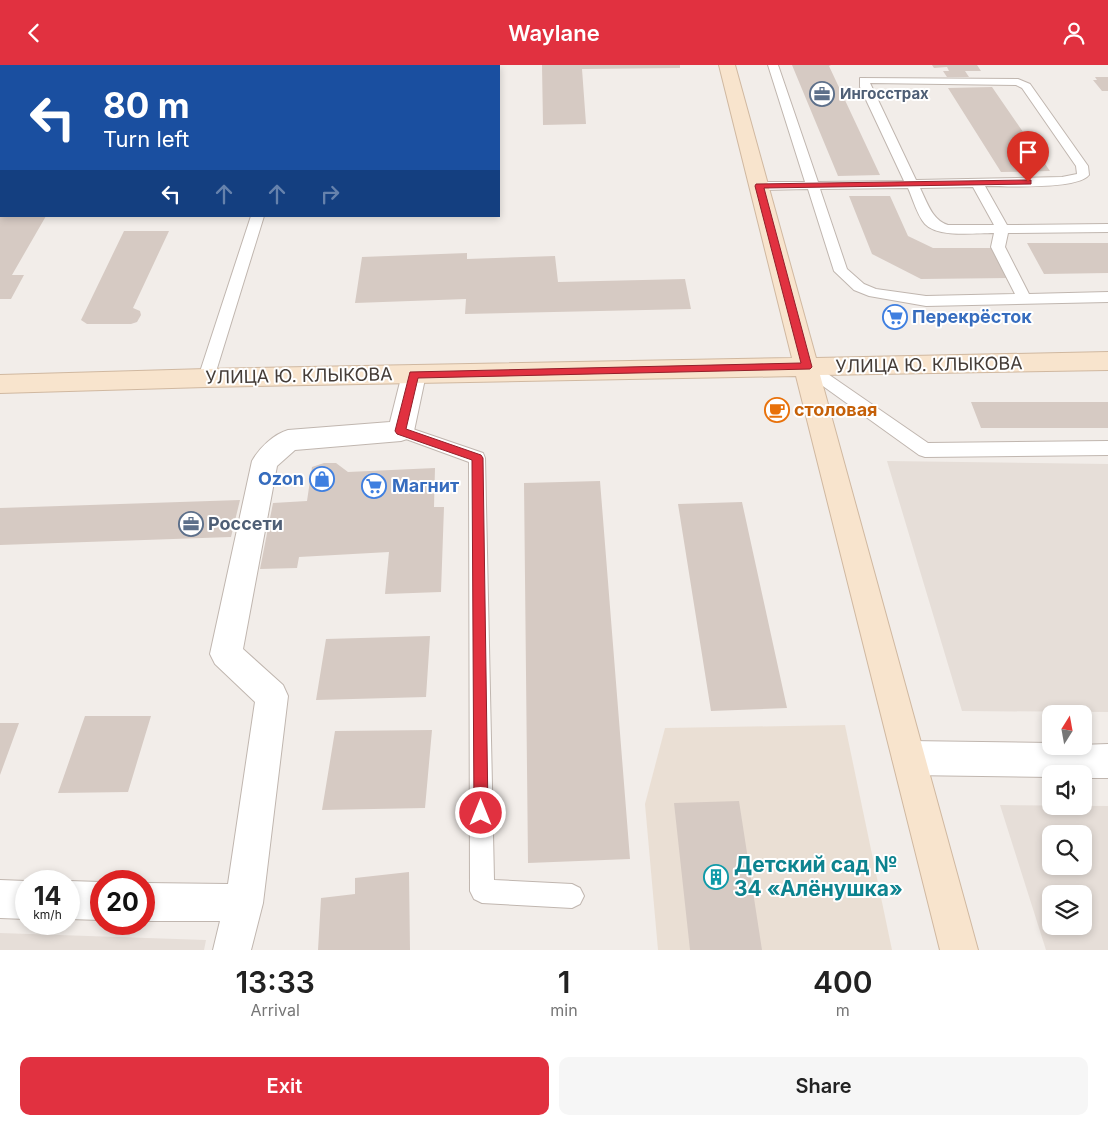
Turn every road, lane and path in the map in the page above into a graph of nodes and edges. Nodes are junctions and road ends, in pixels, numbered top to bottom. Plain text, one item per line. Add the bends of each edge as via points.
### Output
1 (728, 65) edge
2 (773, 65) edge
3 (977, 183) junction
4 (913, 184) junction
5 (759, 186) junction
6 (813, 186) junction
7 (258, 217) edge
8 (1002, 228) junction
9 (1108, 228) edge
10 (1108, 297) edge
11 (1025, 299) junction
12 (1108, 361) edge
13 (807, 367) junction
14 (414, 374) junction
15 (206, 378) junction
16 (0, 384) edge
17 (400, 431) junction
18 (1108, 448) edge
19 (909, 758) junction
20 (1108, 761) edge
21 (572, 896) dead end
22 (0, 899) edge
23 (15, 899) edge
24 (155, 902) edge
25 (244, 903) junction
26 (232, 950) edge
27 (959, 950) edge

1 - 5 main road
2 - 6 lane
3 - 4 lane
3 - 4 lane via 1076,179 1083,175 1082,166 1026,86 1018,82 864,80
3 - 8 lane
4 - 6 lane
4 - 8 lane via 930,221 937,227
5 - 6 lane
5 - 13 main road
6 - 11 lane via 841,271 859,287 874,293 926,301
7 - 15 lane
8 - 9 lane
8 - 11 lane via 998,247
10 - 11 lane
12 - 13 main road, УЛИЦА Ю. КЛЫКОВА
13 - 14 main road, УЛИЦА Ю. КЛЫКОВА
13 - 18 lane via 925,450
13 - 19 main road
14 - 15 main road, УЛИЦА Ю. КЛЫКОВА
14 - 17 street
15 - 16 main road, УЛИЦА Ю. КЛЫКОВА
17 - 21 lane via 477,458 482,891
17 - 25 street via 288,440 265,461 226,655 272,696
19 - 20 street
19 - 27 main road
22 - 23 street
24 - 25 street
25 - 26 street

